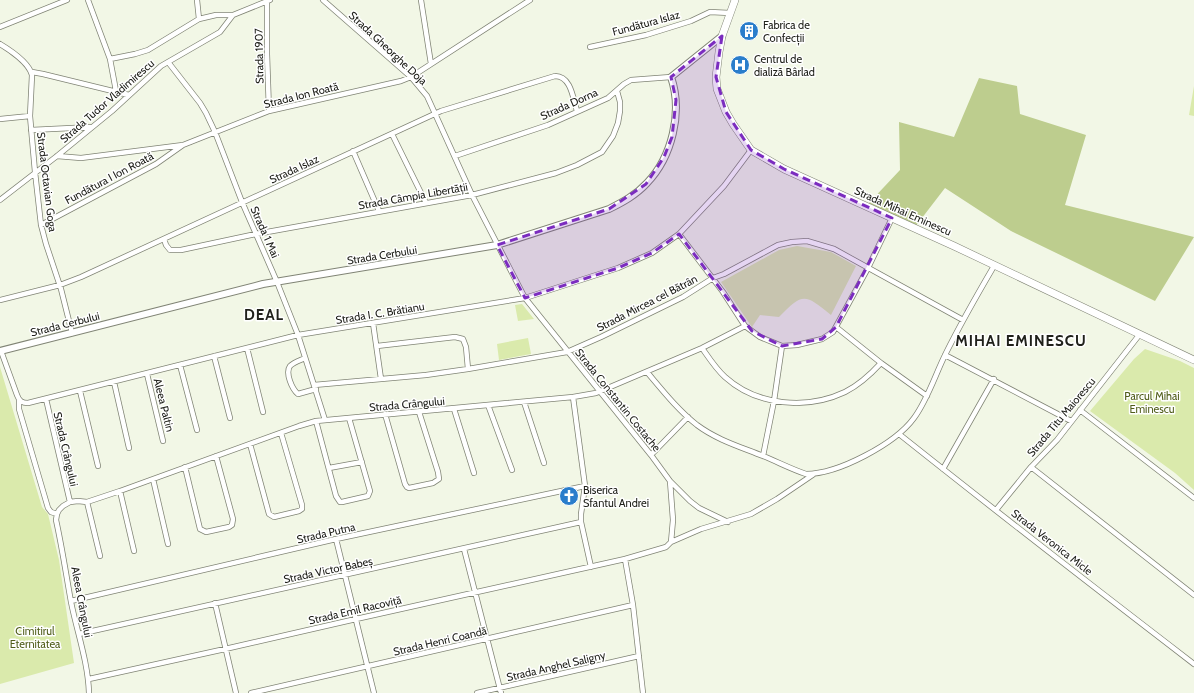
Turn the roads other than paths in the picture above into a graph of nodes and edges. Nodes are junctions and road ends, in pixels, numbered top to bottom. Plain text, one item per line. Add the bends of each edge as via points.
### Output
1 (67, 0) edge
2 (88, 0) edge
3 (197, 0) edge
4 (323, 0) edge
5 (421, 0) edge
6 (530, 0) edge
7 (269, 1) edge
8 (734, 1) edge
9 (730, 13) junction
10 (233, 15) junction
11 (198, 19) junction
12 (0, 27) edge
13 (722, 36) junction
14 (0, 44) edge
15 (590, 47) dead end
16 (110, 59) junction
17 (168, 62) junction
18 (431, 64) junction
19 (32, 72) junction
20 (411, 77) junction
21 (671, 77) junction
22 (116, 91) junction
23 (617, 91) junction
24 (129, 95) junction
25 (269, 111) junction
26 (577, 111) junction
27 (435, 114) junction
28 (30, 116) junction
29 (0, 119) edge
30 (92, 127) junction
31 (31, 130) junction
32 (215, 132) junction
33 (392, 134) junction
34 (183, 145) junction
35 (751, 150) junction
36 (353, 151) junction
37 (57, 156) junction
38 (455, 156) junction
39 (34, 172) junction
40 (472, 194) junction
41 (0, 200) edge
42 (242, 202) junction
43 (426, 203) junction
44 (379, 211) junction
45 (892, 218) junction
46 (42, 225) junction
47 (256, 234) junction
48 (679, 234) junction
49 (164, 239) junction
50 (497, 245) junction
51 (994, 266) junction
52 (868, 268) junction
53 (713, 278) junction
54 (277, 282) junction
55 (60, 285) junction
56 (524, 298) junction
57 (0, 300) edge
58 (963, 320) junction
59 (373, 323) junction
60 (745, 326) junction
61 (836, 327) junction
62 (72, 333) junction
63 (1140, 334) junction
64 (298, 335) junction
65 (377, 346) junction
66 (782, 346) junction
67 (247, 348) junction
68 (702, 348) junction
69 (0, 351) edge
70 (567, 352) junction
71 (945, 354) junction
72 (214, 356) junction
73 (305, 358) junction
74 (1194, 360) edge
75 (881, 363) junction
76 (180, 365) junction
77 (468, 370) junction
78 (648, 372) junction
79 (147, 374) junction
80 (382, 379) junction
81 (994, 379) junction
82 (114, 382) junction
83 (315, 387) junction
84 (80, 391) junction
85 (599, 392) junction
86 (926, 396) junction
87 (573, 397) junction
88 (46, 399) junction
89 (19, 400) junction
90 (774, 401) junction
91 (524, 402) junction
92 (488, 405) junction
93 (454, 409) junction
94 (1080, 410) junction
95 (263, 412) dead end
96 (419, 412) junction
97 (385, 414) junction
98 (688, 417) junction
99 (230, 418) dead end
100 (349, 418) junction
101 (325, 420) junction
102 (316, 421) junction
103 (1070, 422) junction
104 (197, 430) dead end
105 (282, 433) junction
106 (899, 434) junction
107 (163, 441) dead end
108 (250, 444) junction
109 (129, 448) dead end
110 (651, 455) junction
111 (216, 456) junction
112 (763, 456) junction
113 (362, 462) junction
114 (544, 463) dead end
115 (98, 466) dead end
116 (185, 467) junction
117 (1031, 467) junction
118 (329, 468) junction
119 (943, 469) junction
120 (512, 470) dead end
121 (474, 472) dead end
122 (814, 474) junction
123 (153, 479) junction
124 (670, 481) junction
125 (585, 486) junction
126 (120, 491) junction
127 (1194, 498) edge
128 (70, 502) junction
129 (87, 502) junction
130 (996, 510) junction
131 (56, 514) junction
132 (581, 522) junction
133 (728, 522) junction
134 (336, 540) junction
135 (671, 542) junction
136 (168, 544) dead end
137 (464, 549) junction
138 (134, 550) dead end
139 (100, 556) dead end
140 (625, 559) junction
141 (591, 567) junction
142 (345, 576) junction
143 (475, 592) junction
144 (1194, 595) edge
145 (71, 601) junction
146 (215, 603) junction
147 (633, 605) junction
148 (356, 619) junction
149 (79, 634) junction
150 (487, 640) junction
151 (225, 649) junction
152 (640, 656) junction
153 (1194, 664) edge
154 (367, 666) junction
155 (88, 679) junction
156 (501, 690) edge
157 (89, 693) edge
158 (236, 693) edge
159 (251, 693) edge
160 (374, 693) edge
161 (477, 693) edge
162 (643, 693) edge

1 - 12 street
2 - 16 street
3 - 11 street
4 - 20 street, Strada Gheorghe Doja
5 - 18 street
6 - 18 street, Strada Ion Roată
7 - 10 street
7 - 25 street, Strada 1907 via 266,54
8 - 9 main road, Strada Mihai Eminescu
9 - 13 main road, Strada Mihai Eminescu
9 - 15 street, Fundătura Islaz via 710,12 691,21 646,35
10 - 11 street
10 - 17 street, Strada Tudor Vladimirescu via 220,32
11 - 16 street via 148,50
13 - 21 street
13 - 35 main road, Strada Mihai Eminescu via 717,64 717,89 729,118
14 - 19 street
16 - 22 street
17 - 24 street, Strada Tudor Vladimirescu via 153,72
17 - 32 street, Strada 1 Mai via 200,102
18 - 20 street, Strada Ion Roată
19 - 22 street
19 - 28 street, Strada Octavian Goga
20 - 25 street, Strada Ion Roată
20 - 27 street, Strada Gheorghe Doja via 427,96
21 - 23 street, Strada Dorna via 631,80
21 - 50 street, Strada Cerbului via 676,100 672,137 664,157 646,184 626,200 609,209
22 - 24 street
23 - 26 street, Strada Dorna via 608,98
23 - 40 street, Strada Câmpia Libertății via 620,102 618,123 602,152 556,173
24 - 30 street, Strada Tudor Vladimirescu
25 - 32 street, Strada Ion Roată
26 - 27 street, Strada Islaz via 567,80 555,76 441,110
26 - 38 street, Strada Dorna via 548,125
27 - 33 street, Strada Islaz
27 - 38 street, Strada Constantin Costache
28 - 29 street
28 - 31 street, Strada Octavian Goga
30 - 31 street
30 - 37 street, Strada Tudor Vladimirescu
31 - 39 street, Strada Octavian Goga
32 - 34 street, Strada Ion Roată
32 - 42 street, Strada 1 Mai
33 - 36 street, Strada Islaz
33 - 43 street
34 - 37 street, Strada Ion Roată via 81,158
34 - 46 street, Fundătura I Ion Roată via 156,164
35 - 45 main road, Strada Mihai Eminescu via 784,169
35 - 48 street, Strada I. C. Brătianu via 720,191
36 - 42 street, Strada Islaz
36 - 44 street
37 - 39 street, Strada Tudor Vladimirescu
38 - 40 street, Strada Constantin Costache
39 - 41 street, Strada Tudor Vladimirescu
39 - 46 street, Strada Octavian Goga
40 - 43 street, Strada Câmpia Libertății
40 - 50 street, Strada Constantin Costache
42 - 47 street, Strada 1 Mai
42 - 49 street, Strada Islaz
43 - 44 street, Strada Câmpia Libertății
44 - 47 street, Strada Câmpia Libertății
45 - 51 main road, Strada Mihai Eminescu
45 - 52 street
46 - 55 street, Strada Octavian Goga
47 - 49 street, Strada Câmpia Libertății via 181,250 170,250
47 - 54 street, Strada 1 Mai
48 - 53 street
48 - 56 street, Strada I. C. Brătianu via 660,249 630,264
49 - 55 street, Strada Islaz
50 - 54 street, Strada Cerbului
50 - 56 street, Strada Constantin Costache
51 - 58 street
51 - 63 main road, Strada Mihai Eminescu
52 - 53 street, Strada Mircea cel Bătrân via 834,249 807,241 778,245
52 - 58 street, Strada Mircea cel Bătrân
52 - 61 street
53 - 60 street
53 - 70 street, Strada Mircea cel Bătrân via 683,296
54 - 62 street, Strada Cerbului
54 - 64 street, Strada 1 Mai
55 - 57 street, Strada Islaz
55 - 62 street, Strada Octavian Goga
56 - 59 street, Strada I. C. Brătianu
56 - 70 street, Strada Constantin Costache
58 - 71 street
59 - 64 street, Strada I. C. Brătianu
59 - 65 street
60 - 66 street via 760,337
60 - 68 street, Strada Crângului
61 - 66 street via 822,339
61 - 75 street
62 - 69 street, Strada Cerbului
63 - 74 main road, Strada Mihai Eminescu
63 - 94 street, Strada Titu Maiorescu
64 - 67 street, Strada I. C. Brătianu
64 - 73 street, Strada 1 Mai
65 - 77 street via 460,338 466,347
65 - 80 street
66 - 90 street
67 - 72 street, Strada I. C. Brătianu
67 - 95 street
68 - 78 street, Strada Crângului
68 - 90 street via 724,377 747,391
69 - 89 street
70 - 77 street, Strada Mircea cel Bătrân
70 - 85 street, Strada Constantin Costache
71 - 81 street
71 - 86 street
72 - 76 street, Strada I. C. Brătianu
72 - 99 street
73 - 83 street, Strada 1 Mai
73 - 83 street, Strada Mircea cel Bătrân via 289,367 293,387 298,394
75 - 86 street
75 - 90 street via 859,383 834,396 804,402
76 - 79 street, Strada I. C. Brătianu
76 - 104 street
77 - 80 street, Strada Mircea cel Bătrân
78 - 85 street, Strada Crângului
78 - 98 street via 666,396
79 - 82 street, Strada I. C. Brătianu
79 - 107 street, Aleea Paltin
80 - 83 street, Strada Mircea cel Bătrân
81 - 103 street
81 - 119 street
82 - 84 street, Strada I. C. Brătianu
82 - 109 street
83 - 101 street, Strada 1 Mai
84 - 88 street, Strada I. C. Brătianu
84 - 115 street
85 - 87 street, Strada Crângului
85 - 110 street, Strada Constantin Costache
86 - 106 street via 915,417
87 - 91 street, Strada Crângului
87 - 125 street
88 - 89 street, Strada I. C. Brătianu via 28,403
88 - 128 street, Strada Crângului
89 - 131 street via 19,409 48,508
90 - 112 street
91 - 92 street, Strada Crângului
91 - 114 street
92 - 93 street, Strada Crângului
92 - 120 street
93 - 96 street, Strada Crângului
93 - 121 street
94 - 103 street, Strada Titu Maiorescu
94 - 127 street
96 - 97 street, Strada Crângului
96 - 97 street via 439,479 433,483 409,488 405,484
97 - 100 street, Strada Crângului
98 - 110 street
98 - 112 street via 717,437
100 - 101 street, Strada Crângului
100 - 113 street
101 - 102 street, Strada Crângului
102 - 105 street, Strada Crângului
102 - 118 street
103 - 117 street, Strada Titu Maiorescu via 1050,449
105 - 108 street, Strada Crângului
105 - 108 street via 302,505 299,511 274,517 269,514
106 - 119 street, Strada Veronica Micle
106 - 122 street via 859,459
108 - 111 street, Strada Crângului
110 - 124 street, Strada Constantin Costache
111 - 116 street, Strada Crângului
111 - 116 street via 233,519 229,527 206,532 200,528
112 - 122 street via 806,474
113 - 118 street
113 - 118 street via 370,494 342,502 336,496
116 - 123 street, Strada Crângului
117 - 130 street, Strada Titu Maiorescu
117 - 144 street
119 - 130 street, Strada Veronica Micle
122 - 133 street via 777,499
123 - 126 street, Strada Crângului
123 - 136 street
124 - 133 street, Strada Constantin Costache via 699,508
124 - 135 street via 673,520
125 - 132 street
125 - 134 street, Strada Putna
126 - 129 street, Strada Crângului
126 - 138 street
128 - 129 street, Strada Crângului
128 - 131 street, Strada Crângului
129 - 139 street
130 - 153 street, Strada Veronica Micle
131 - 145 street, Aleea Crângului
132 - 137 street, Strada Victor Babeș
132 - 141 street
133 - 135 street via 701,529
134 - 142 street
134 - 145 street, Strada Putna
135 - 140 street via 666,547
137 - 142 street, Strada Victor Babeș
137 - 143 street
140 - 141 street, Strada Emil Racoviță
140 - 147 street
141 - 143 street, Strada Emil Racoviță
142 - 146 street, Strada Victor Babeș
142 - 148 street
143 - 148 street, Strada Emil Racoviță
143 - 150 street
145 - 149 street, Aleea Crângului
146 - 149 street, Strada Victor Babeș
146 - 151 street
147 - 150 street, Strada Henri Coandă
147 - 152 street
148 - 151 street, Strada Emil Racoviță
148 - 154 street
149 - 155 street, Aleea Crângului
150 - 154 street, Strada Henri Coandă
150 - 156 street
151 - 155 street, Strada Emil Racoviță
151 - 158 street
152 - 156 street, Strada Anghel Saligny
152 - 162 street
154 - 159 street, Strada Henri Coandă
154 - 160 street
155 - 157 street, Aleea Crângului
156 - 161 street, Strada Anghel Saligny

